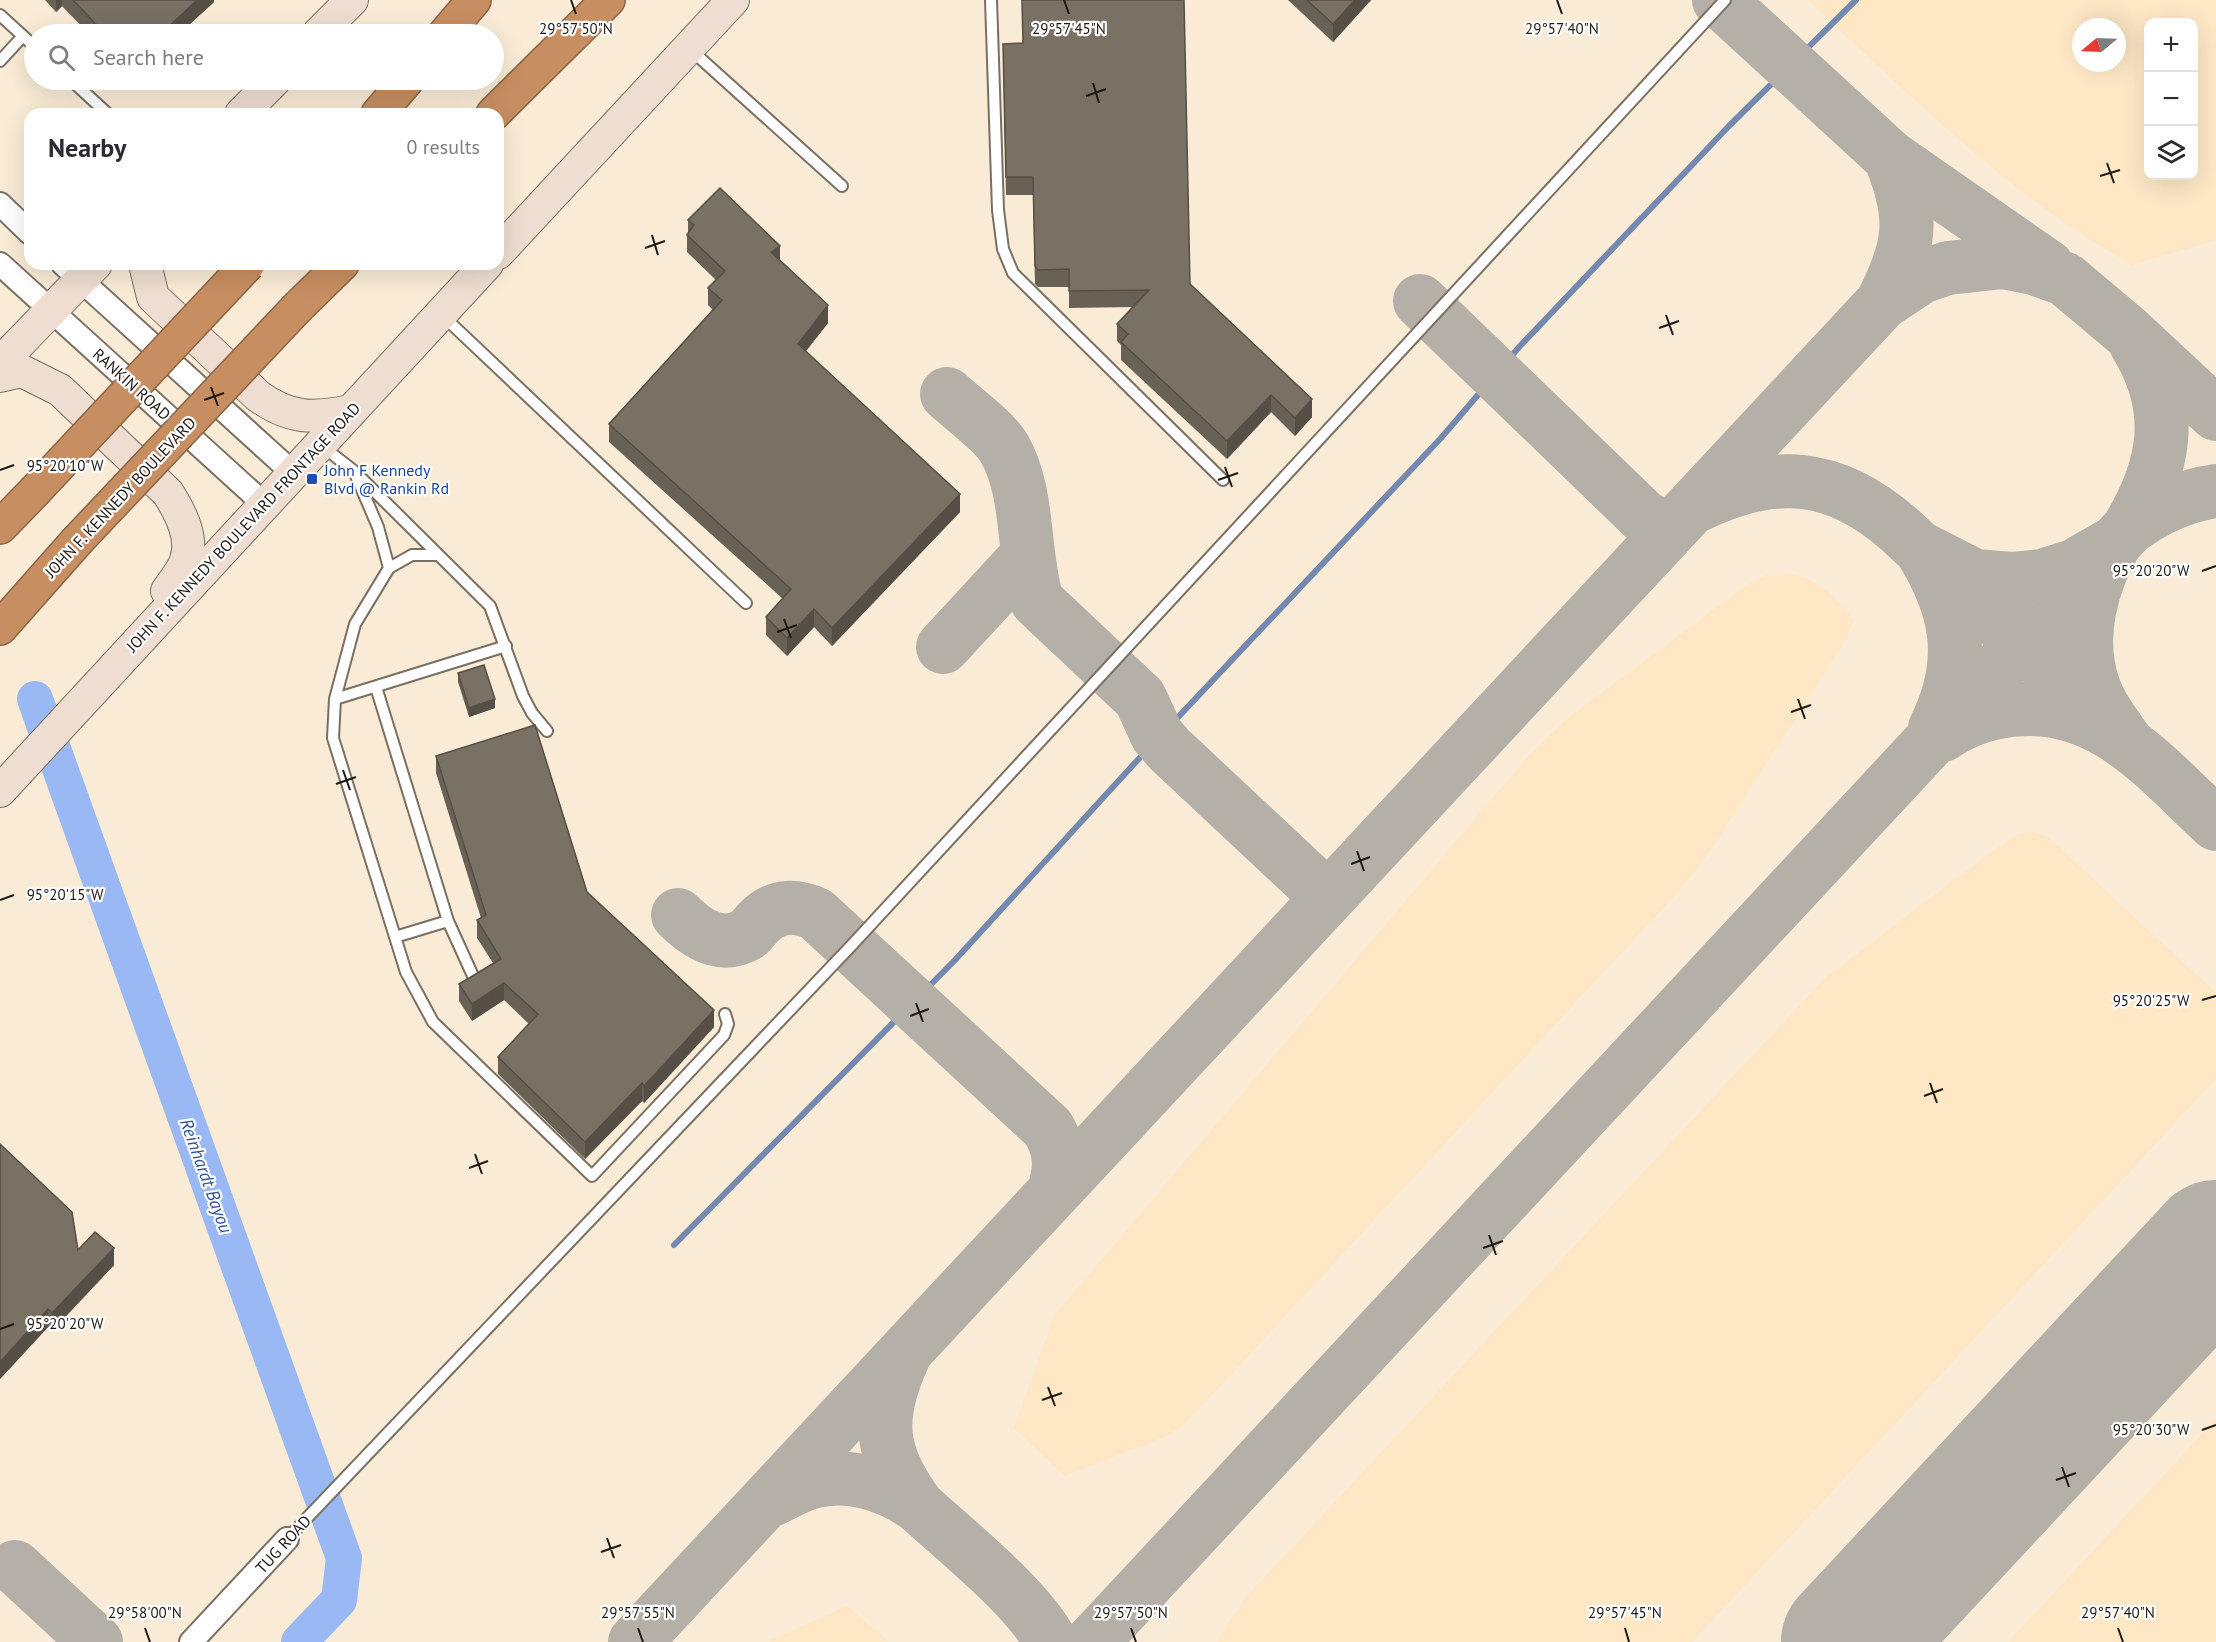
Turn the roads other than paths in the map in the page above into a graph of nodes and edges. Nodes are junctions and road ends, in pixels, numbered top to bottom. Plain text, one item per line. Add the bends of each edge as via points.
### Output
1 (352, 0) edge
2 (474, 0) edge
3 (608, 0) edge
4 (733, 0) edge
5 (991, 0) edge
6 (1725, 0) edge
7 (0, 15) edge
8 (328, 24) edge
9 (454, 24) edge
10 (24, 36) joint
11 (688, 48) junction
12 (0, 61) edge
13 (82, 90) edge
14 (265, 90) edge
15 (398, 90) edge
16 (101, 108) edge
17 (247, 108) edge
18 (383, 108) edge
19 (499, 108) edge
20 (842, 186) dead end
21 (0, 204) edge
22 (24, 227) edge
23 (504, 246) edge
24 (0, 264) edge
25 (80, 270) edge
26 (147, 270) edge
27 (242, 270) edge
28 (336, 270) edge
29 (481, 270) edge
30 (50, 311) junction
31 (441, 314) junction
32 (0, 363) edge
33 (0, 376) edge
34 (350, 411) junction
35 (320, 444) junction
36 (354, 471) junction
37 (293, 473) junction
38 (1223, 480) dead end
39 (264, 504) junction
40 (0, 527) edge
41 (438, 555) junction
42 (389, 568) junction
43 (746, 603) dead end
44 (0, 628) edge
45 (506, 646) junction
46 (130, 647) junction
47 (376, 687) junction
48 (335, 699) junction
49 (547, 731) dead end
50 (8, 783) edge
51 (448, 921) junction
52 (395, 937) junction
53 (473, 976) edge
54 (726, 1014) dead end
55 (287, 1539) joint
56 (191, 1642) edge

1 - 8 street
2 - 9 highway
3 - 19 highway
4 - 11 street
5 - 38 lane via 998,210 1003,249 1013,273
6 - 55 lane, TUG ROAD via 851,946
7 - 10 lane
10 - 12 lane
11 - 20 lane
11 - 23 street
13 - 16 lane
14 - 17 street
15 - 18 highway
21 - 22 street
24 - 30 street, RANKIN ROAD
25 - 30 street
25 - 37 street
26 - 34 street via 153,297 276,409 321,417
27 - 40 highway, bridge
28 - 44 highway, JOHN F. KENNEDY BOULEVARD, bridge via 76,541
29 - 31 street, JOHN F. KENNEDY BOULEVARD FRONTAGE ROAD
30 - 32 street
30 - 39 street, RANKIN ROAD
31 - 34 street, JOHN F. KENNEDY BOULEVARD FRONTAGE ROAD
31 - 43 lane
33 - 46 street via 22,371 60,390 168,493 181,512 187,538 186,562
34 - 35 street, JOHN F. KENNEDY BOULEVARD FRONTAGE ROAD
35 - 36 lane
35 - 37 street, JOHN F. KENNEDY BOULEVARD FRONTAGE ROAD
36 - 41 lane
36 - 42 lane via 378,527
37 - 39 street, JOHN F. KENNEDY BOULEVARD FRONTAGE ROAD
39 - 46 street, JOHN F. KENNEDY BOULEVARD FRONTAGE ROAD
41 - 42 lane via 412,555
41 - 45 lane via 489,606
42 - 48 lane via 355,624
45 - 47 lane
45 - 49 lane via 523,696
46 - 50 street, JOHN F. KENNEDY BOULEVARD FRONTAGE ROAD
47 - 48 lane
47 - 51 lane
48 - 52 lane via 333,738
51 - 52 lane
51 - 53 lane
52 - 54 lane via 406,972 433,1022 592,1176 724,1035
55 - 56 street, TUG ROAD

